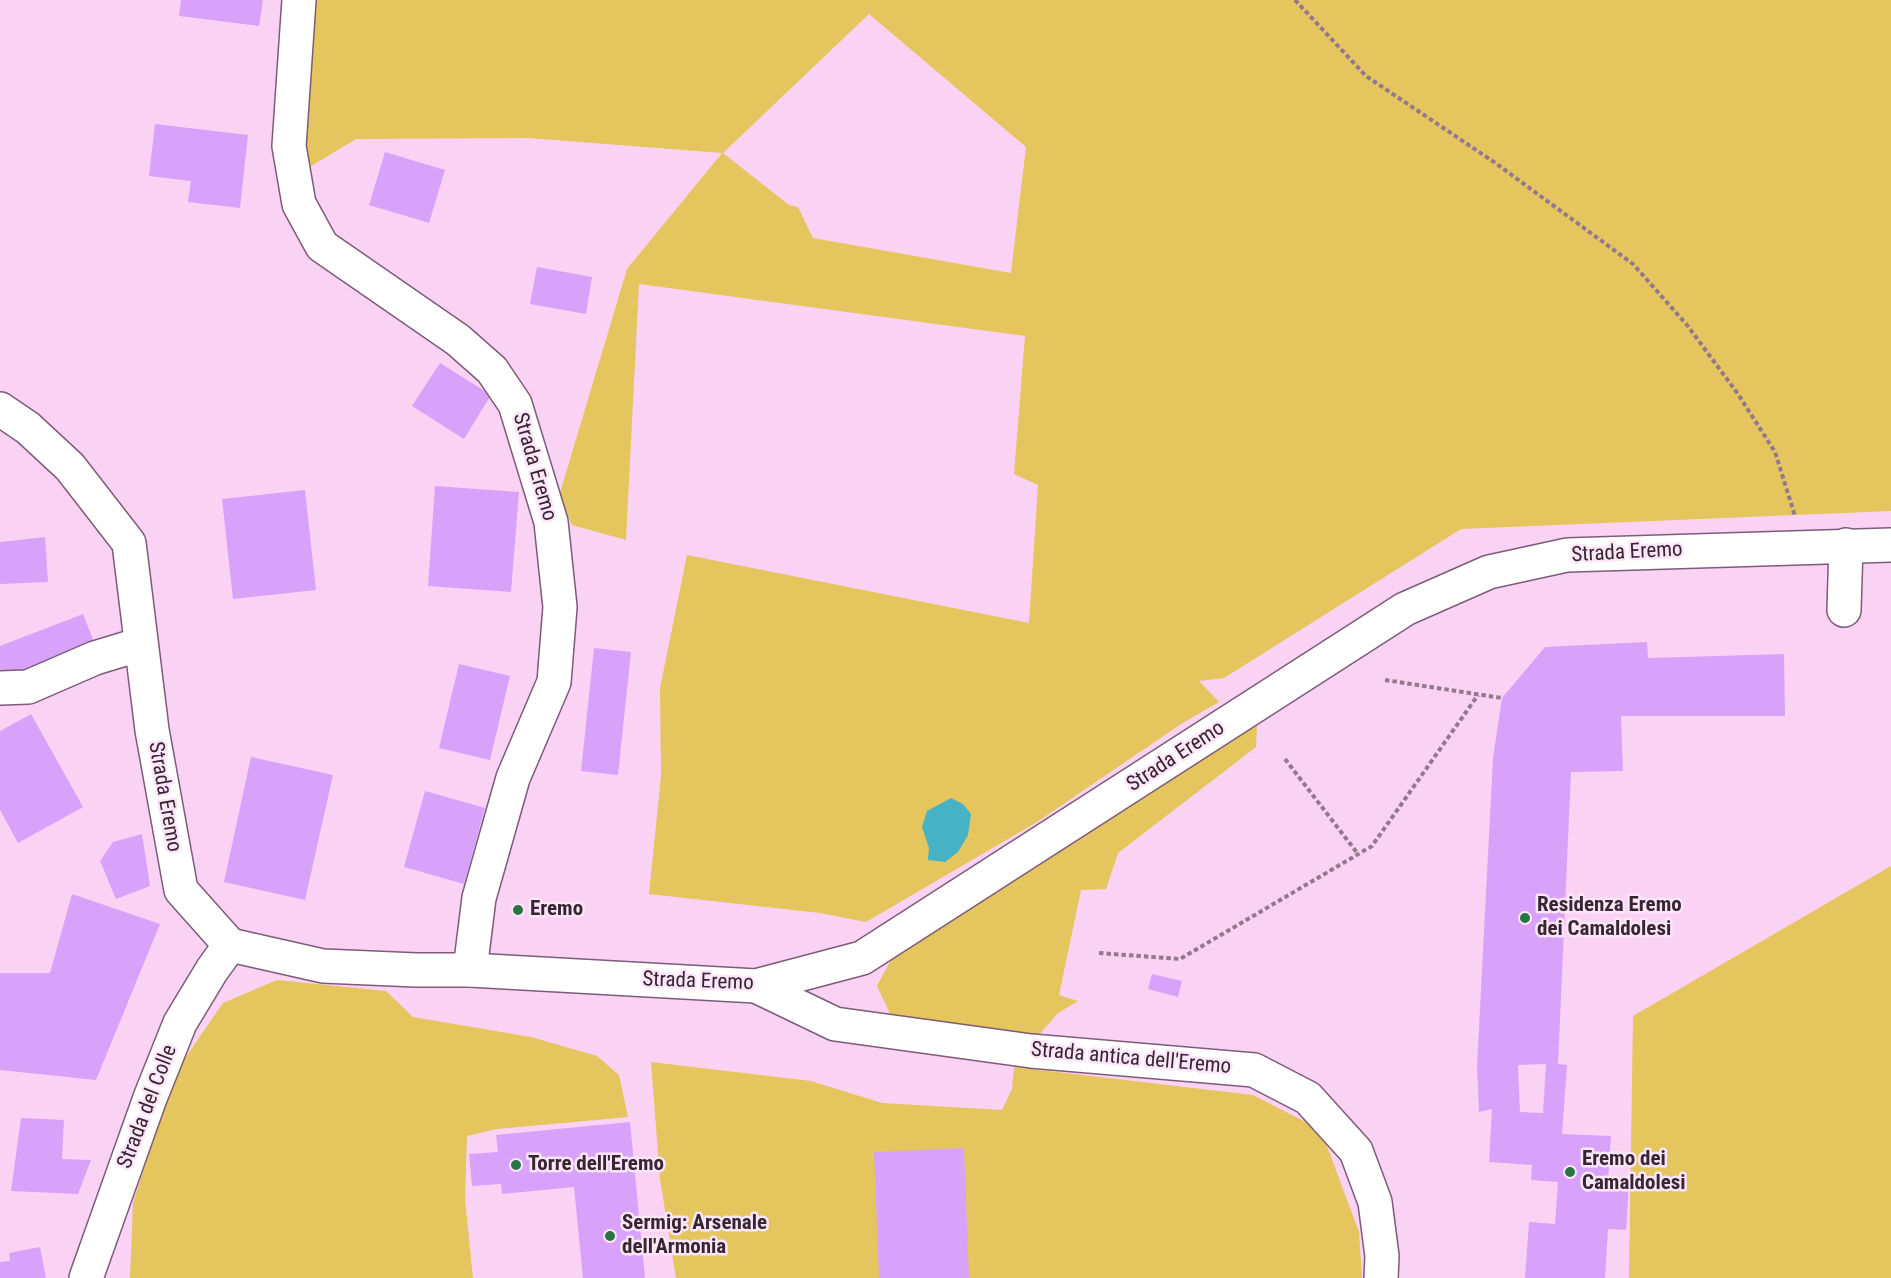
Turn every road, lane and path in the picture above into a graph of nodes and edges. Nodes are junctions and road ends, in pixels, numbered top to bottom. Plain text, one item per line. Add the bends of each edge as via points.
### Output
1 (1295, 0) edge
2 (298, 7) edge
3 (0, 409) edge
4 (1891, 544) edge
5 (1846, 545) junction
6 (1804, 546) junction
7 (1844, 610) dead end
8 (141, 644) junction
9 (1385, 680) dead end
10 (0, 688) edge
11 (1478, 695) junction
12 (1502, 698) dead end
13 (1285, 759) dead end
14 (1358, 854) junction
15 (230, 945) junction
16 (1099, 953) dead end
17 (470, 970) junction
18 (756, 986) junction
19 (86, 1278) edge
20 (1381, 1278) edge

1 - 6 path via 1366,76 1494,162 1633,264 1687,325 1775,452
2 - 17 street, Strada Eremo via 289,146 299,204 321,246 458,340 492,370 515,404 551,522 560,608 554,682 513,778 479,898
3 - 8 street, Strada Eremo via 28,428 70,467 129,543
4 - 5 street, Strada Eremo
5 - 6 street, Strada Eremo
5 - 7 street
6 - 18 street, Strada Eremo via 1567,555 1489,572 1405,609 862,958
8 - 10 street via 95,658 28,687
8 - 15 street, Strada Eremo via 181,890
9 - 11 path
11 - 12 path
11 - 14 path via 1372,846
13 - 14 path
14 - 16 path via 1180,959
15 - 17 street, Strada Eremo via 323,966
15 - 19 street, Strada del Colle via 180,1023
17 - 18 street, Strada Eremo
18 - 20 street, Strada antica dell'Eremo via 835,1024 1043,1052 1254,1070 1308,1098 1356,1151 1375,1202

